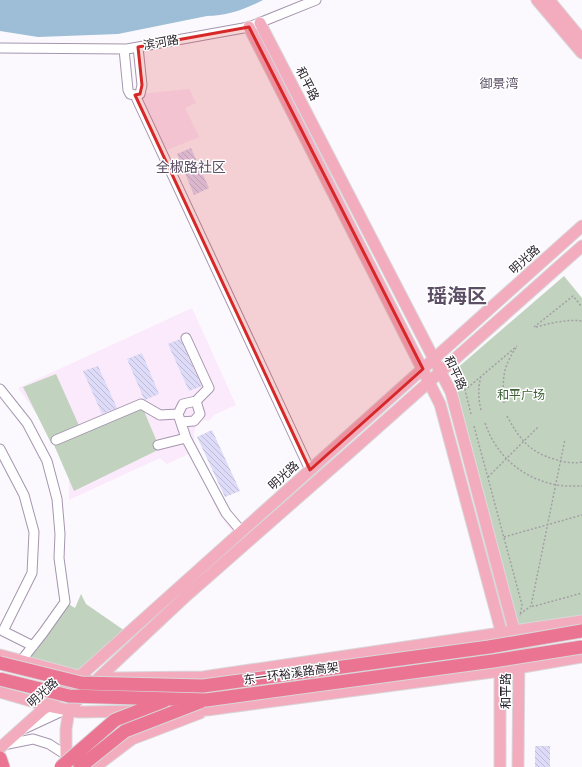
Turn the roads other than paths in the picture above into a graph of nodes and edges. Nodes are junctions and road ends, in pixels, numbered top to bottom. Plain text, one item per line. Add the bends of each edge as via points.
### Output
1 (316, 0) edge
2 (537, 0) edge
3 (549, 0) edge
4 (260, 23) junction
5 (249, 27) junction
6 (582, 40) edge
7 (138, 47) junction
8 (0, 48) edge
9 (124, 49) junction
10 (582, 53) edge
11 (135, 95) junction
12 (582, 226) edge
13 (582, 246) edge
14 (186, 338) dead end
15 (434, 359) junction
16 (423, 369) junction
17 (440, 371) junction
18 (429, 381) junction
19 (0, 389) edge
20 (196, 401) junction
21 (180, 418) junction
22 (186, 438) junction
23 (56, 440) dead end
24 (158, 445) dead end
25 (0, 449) edge
26 (310, 470) junction
27 (242, 532) junction
28 (582, 621) edge
29 (514, 631) junction
30 (582, 631) edge
31 (500, 633) junction
32 (33, 646) junction
33 (582, 647) edge
34 (0, 655) edge
35 (582, 657) edge
36 (22, 661) junction
37 (0, 663) edge
38 (519, 668) junction
39 (500, 671) junction
40 (80, 676) junction
41 (99, 678) junction
42 (135, 678) junction
43 (0, 679) edge
44 (203, 686) junction
45 (0, 692) edge
46 (207, 705) junction
47 (48, 706) junction
48 (69, 709) junction
49 (20, 731) junction
50 (1, 750) edge
51 (66, 755) junction
52 (3, 767) edge
53 (61, 767) edge
54 (68, 767) edge
55 (80, 767) edge
56 (95, 767) edge
57 (500, 767) edge
58 (518, 767) edge

1 - 4 street, 滨河路
2 - 10 main road
3 - 6 main road
4 - 5 street, 滨河路
4 - 15 main road, 和平路
5 - 7 street, 滨河路
5 - 16 main road, 和平路
7 - 9 street, 滨河路
7 - 11 street via 142,85 140,94
8 - 9 street, 滨河路
9 - 11 street via 128,90 130,94
11 - 26 street
12 - 15 main road, 明光路
13 - 17 main road
14 - 20 street via 209,388
15 - 16 main road, 明光路
15 - 17 main road, 和平路
16 - 18 main road, 和平路
16 - 26 main road, 明光路
17 - 18 main road
17 - 29 main road, 和平路 via 451,392
18 - 31 main road, 和平路 via 440,404
18 - 41 main road via 186,596
19 - 32 street via 27,423 47,461 57,499 59,558 65,602
20 - 21 street via 183,404
20 - 21 street via 200,414 194,421
21 - 22 street
21 - 23 street via 160,415 141,404
22 - 24 street
22 - 27 street via 226,513
25 - 32 street via 24,495 34,532 32,573 3,631
26 - 27 main road, 明光路
27 - 40 main road, 明光路
28 - 29 main road
29 - 31 main road
29 - 38 main road, 和平路 via 519,649
30 - 44 highway, 东一环裕溪路高架, bridge via 489,647
31 - 39 main road, 和平路
31 - 42 main road via 203,677
32 - 36 street
33 - 46 highway, 东一环裕溪路高架, bridge
34 - 36 main road
35 - 38 main road
36 - 40 main road
37 - 44 highway, 东一环裕溪路高架, bridge via 81,684
38 - 39 main road
38 - 58 main road, 和平路
39 - 46 main road
39 - 57 main road, 和平路
40 - 41 main road
40 - 47 main road, 明光路
41 - 42 main road
41 - 48 main road
42 - 48 street
43 - 46 highway, 东一环裕溪路高架, bridge via 69,696
44 - 53 highway, bridge via 115,720
45 - 47 main road
46 - 48 main road via 79,712
46 - 55 highway, bridge via 125,731
46 - 56 main road via 132,739
47 - 48 main road
47 - 49 main road, 明光路
48 - 49 street
48 - 51 main road
49 - 50 main road, 明光路
50 - 51 street via 33,739 49,744
50 - 52 highway
51 - 54 main road

